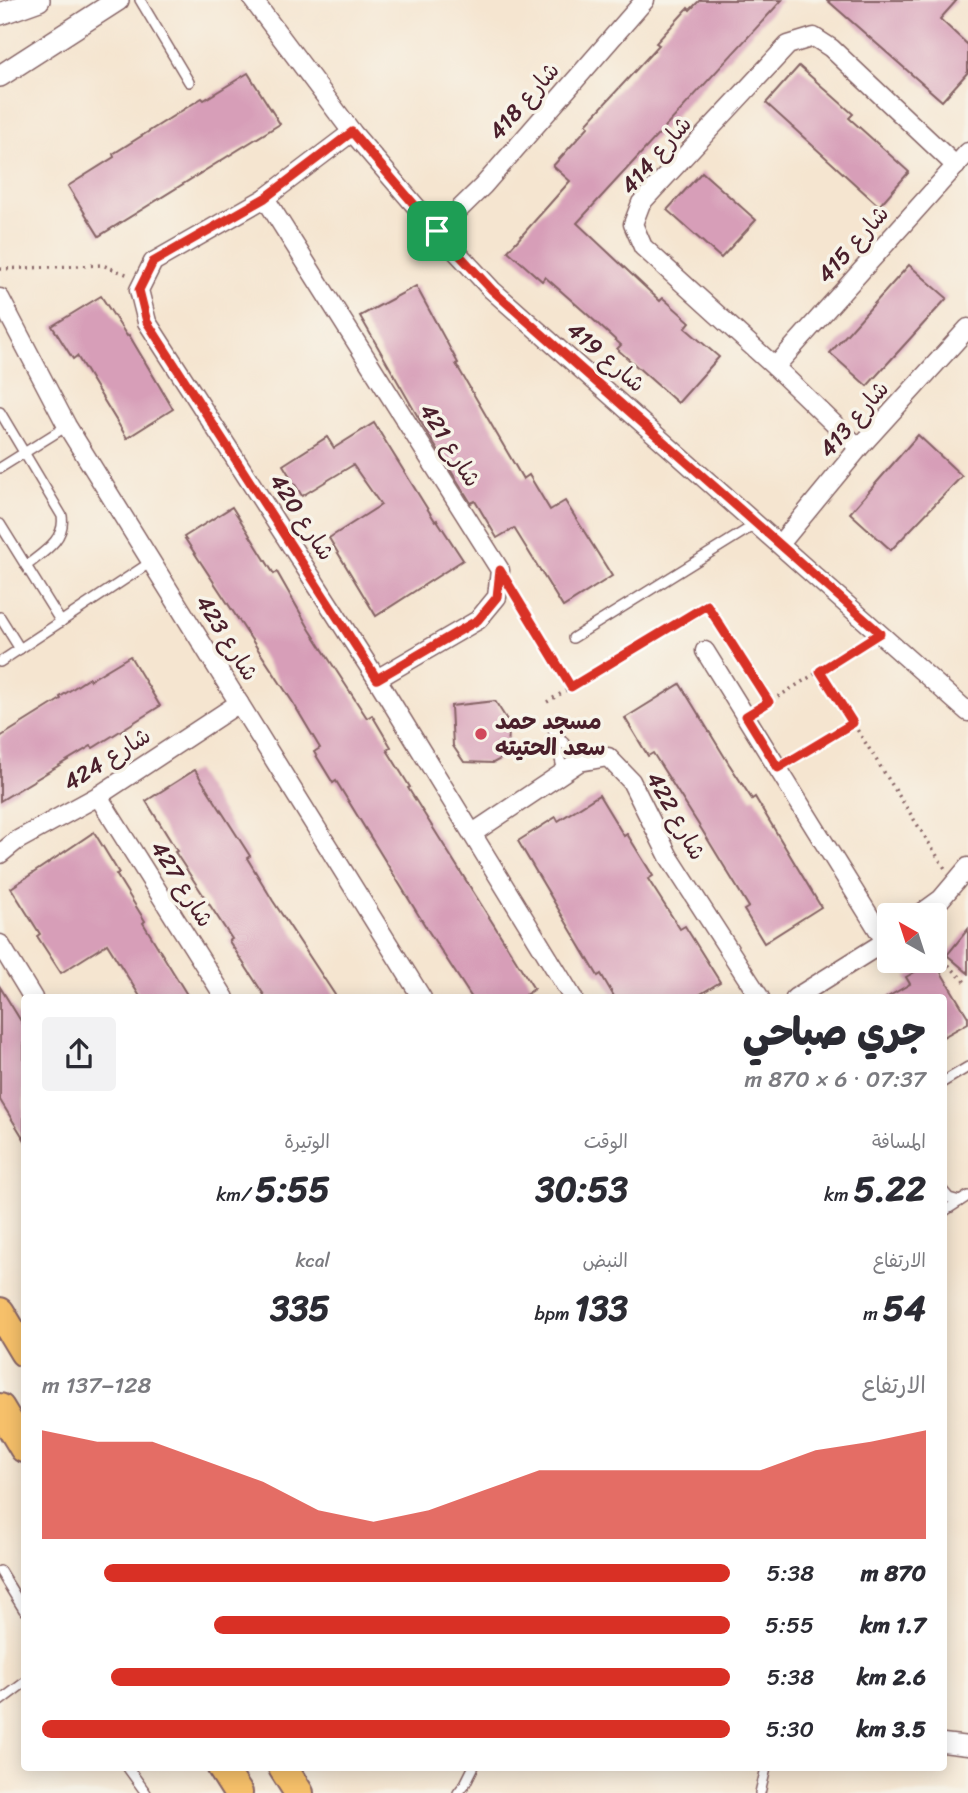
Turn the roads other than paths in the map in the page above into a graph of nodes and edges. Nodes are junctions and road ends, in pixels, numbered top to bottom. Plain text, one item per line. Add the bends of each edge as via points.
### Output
1 (39, 0) edge
2 (118, 0) edge
3 (140, 0) edge
4 (253, 0) edge
5 (645, 0) edge
6 (0, 13) edge
7 (0, 76) edge
8 (189, 82) dead end
9 (352, 132) junction
10 (968, 152) edge
11 (956, 166) junction
12 (265, 198) junction
13 (437, 231) junction
14 (0, 298) edge
15 (968, 328) edge
16 (775, 367) junction
17 (0, 412) edge
18 (67, 426) junction
19 (859, 448) junction
20 (24, 452) junction
21 (0, 468) edge
22 (757, 523) junction
23 (0, 524) edge
24 (780, 544) junction
25 (151, 562) junction
26 (26, 566) junction
27 (0, 617) edge
28 (61, 622) junction
29 (573, 638) dead end
30 (20, 649) junction
31 (705, 650) dead end
32 (0, 662) edge
33 (377, 679) junction
34 (239, 703) junction
35 (968, 712) edge
36 (579, 762) junction
37 (563, 773) junction
38 (98, 796) junction
39 (472, 833) junction
40 (0, 854) edge
41 (968, 867) edge
42 (936, 903) edge
43 (877, 924) edge
44 (0, 944) edge
45 (877, 946) edge
46 (31, 994) edge
47 (222, 994) edge
48 (420, 994) edge
49 (571, 994) edge
50 (757, 994) edge
51 (801, 994) edge
52 (968, 1067) edge
53 (947, 1080) edge
54 (947, 1196) edge
55 (964, 1199) edge
56 (947, 1210) edge
57 (0, 1312) edge
58 (21, 1347) edge
59 (0, 1408) edge
60 (21, 1442) edge
61 (0, 1571) edge
62 (21, 1605) edge
63 (21, 1686) edge
64 (0, 1701) edge
65 (947, 1743) edge
66 (968, 1746) edge
67 (130, 1771) edge
68 (224, 1771) edge
69 (284, 1771) edge
70 (471, 1771) edge
71 (765, 1771) edge
72 (146, 1793) edge
73 (238, 1793) edge
74 (299, 1793) edge
75 (458, 1793) edge
76 (760, 1793) edge

1 - 6 street
2 - 7 street
3 - 8 lane
4 - 9 street, شارع 419
5 - 13 street, شارع 418 via 482,187
9 - 12 street
9 - 13 street, شارع 419
10 - 11 street, شارع 415
11 - 16 street, شارع 415
11 - 16 street, شارع 414 via 814,37 788,46 642,203 633,224 643,247
12 - 33 street, شارع 421 via 500,570 497,597 478,620
12 - 33 street, شارع 420 via 153,262 139,290 147,322
13 - 22 street, شارع 419 via 492,290
14 - 18 street, شارع 423
15 - 19 street, شارع 413
16 - 19 street, شارع 414
17 - 20 lane
18 - 20 lane
18 - 25 street, شارع 423
19 - 24 street, شارع 413
20 - 21 lane
20 - 26 lane via 64,524 59,538
22 - 24 street, شارع 419
22 - 29 lane
23 - 26 lane
24 - 35 street, شارع 419
25 - 28 lane
25 - 34 street, شارع 423
26 - 28 lane
27 - 30 lane
28 - 30 lane
30 - 32 lane
31 - 43 street
33 - 39 street, شارع 420
34 - 38 street, شارع 424
34 - 48 street, شارع 423
36 - 37 street
36 - 37 lane via 553,729
36 - 50 street, شارع 422 via 608,757 631,781 669,857
37 - 39 street
38 - 40 street, شارع 424
38 - 47 street, شارع 427
39 - 49 street, شارع 420
41 - 42 street
44 - 46 street
45 - 51 street
52 - 53 lane
54 - 55 lane
55 - 56 lane
57 - 58 main road
59 - 60 main road
61 - 62 lane
63 - 64 lane
65 - 66 street
67 - 72 lane
68 - 73 main road
69 - 74 main road
70 - 75 lane
71 - 76 lane

